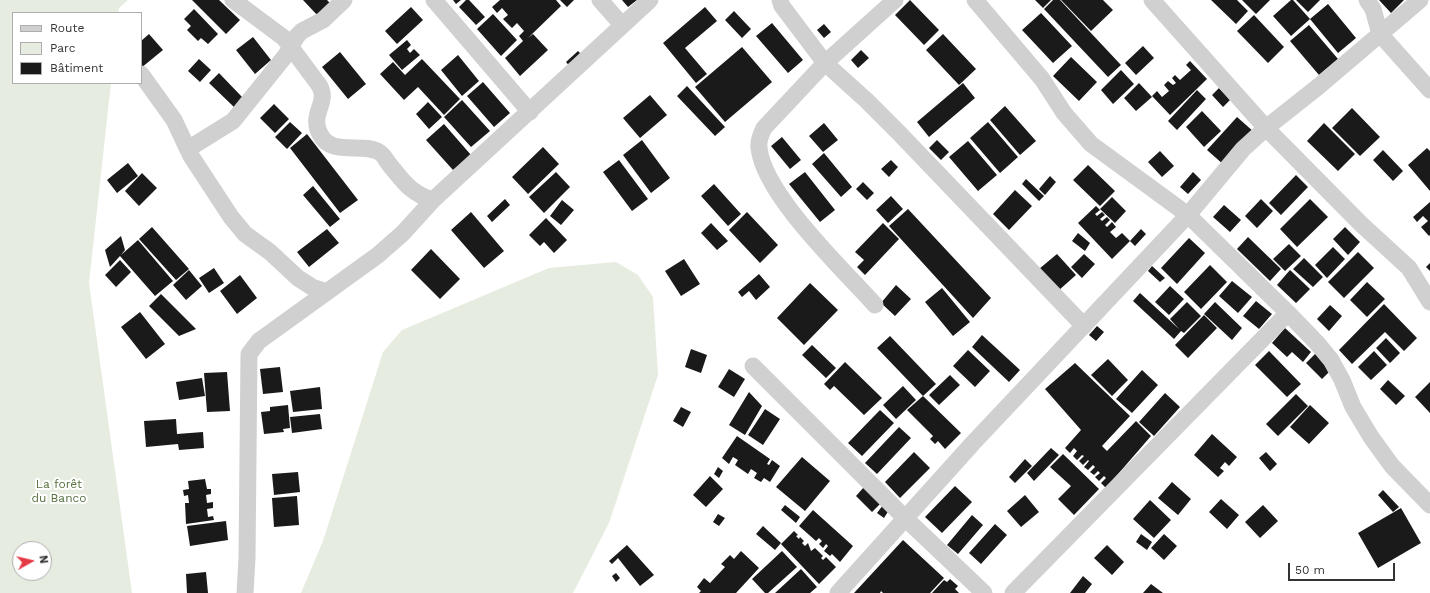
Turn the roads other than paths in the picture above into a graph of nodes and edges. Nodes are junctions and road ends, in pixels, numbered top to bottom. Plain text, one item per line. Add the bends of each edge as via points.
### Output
1 (233, 0) edge
2 (344, 0) edge
3 (434, 0) edge
4 (600, 0) edge
5 (650, 0) edge
6 (780, 0) edge
7 (895, 0) edge
8 (975, 0) edge
9 (1152, 0) edge
10 (1367, 0) edge
11 (1420, 0) edge
12 (622, 25) junction
13 (1380, 34) junction
14 (291, 47) junction
15 (826, 63) junction
16 (142, 75) edge
17 (1430, 90) edge
18 (530, 112) junction
19 (1266, 128) junction
20 (188, 149) junction
21 (433, 200) junction
22 (1188, 215) junction
23 (327, 292) junction
24 (1430, 302) edge
25 (875, 305) dead end
26 (1288, 313) junction
27 (1084, 326) junction
28 (753, 366) dead end
29 (1430, 505) edge
30 (905, 518) junction
31 (244, 593) edge
32 (838, 593) edge
33 (984, 593) edge
34 (1013, 593) edge

1 - 14 street via 284,38
2 - 14 street via 323,20 302,31
3 - 18 street
4 - 12 street
5 - 12 street
6 - 15 street
7 - 15 street
8 - 22 street via 1042,79 1064,113 1091,144
9 - 19 street
10 - 13 street via 1373,9
11 - 13 street
12 - 18 street
13 - 17 street
13 - 19 street
14 - 20 street via 233,121
14 - 21 street via 323,91 316,125 321,136 330,144 346,149 372,149 381,153 413,192
15 - 25 street via 764,128 759,137 760,158 792,213
15 - 27 street via 881,114
16 - 20 street via 174,120
18 - 21 street
19 - 22 street via 1243,149
19 - 24 street via 1361,224 1398,256 1409,268
20 - 23 street via 231,217 245,234 270,252 298,278 312,287
21 - 23 street via 404,233
22 - 26 street
22 - 27 street
23 - 31 street via 259,341 249,354 247,558
26 - 29 street via 1331,360 1353,406 1388,460
26 - 34 street
27 - 30 street
28 - 30 street
30 - 32 street
30 - 33 street

